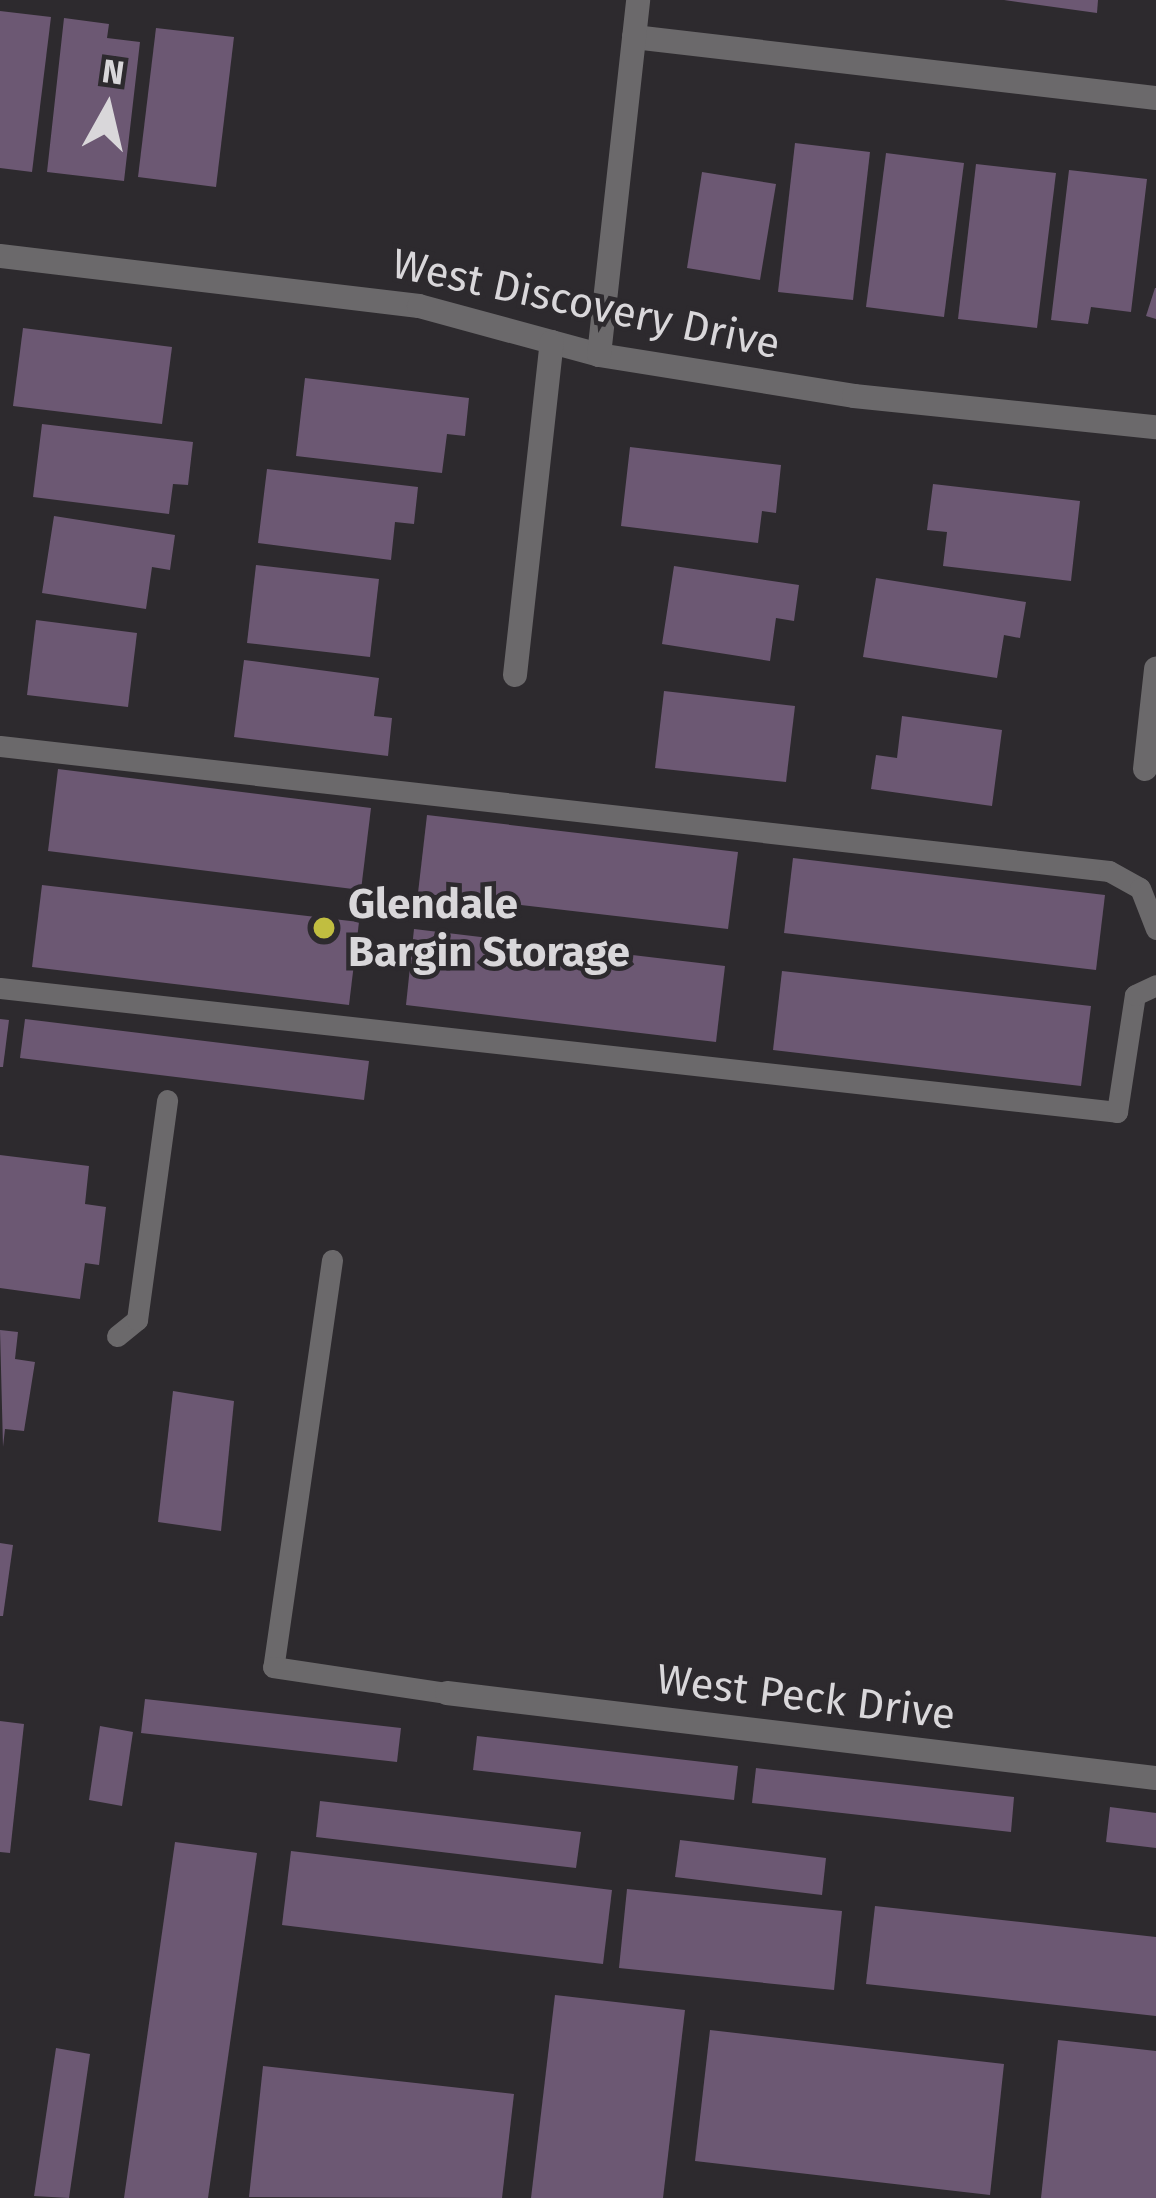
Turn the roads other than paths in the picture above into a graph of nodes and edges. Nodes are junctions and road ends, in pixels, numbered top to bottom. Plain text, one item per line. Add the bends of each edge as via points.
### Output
1 (638, 0) edge
2 (634, 37) junction
3 (1156, 98) edge
4 (0, 256) edge
5 (552, 342) junction
6 (599, 355) junction
7 (1156, 427) edge
8 (1156, 669) edge
9 (515, 675) dead end
10 (0, 746) edge
11 (1145, 769) dead end
12 (1156, 929) edge
13 (1156, 985) edge
14 (0, 988) edge
15 (167, 1100) dead end
16 (332, 1260) dead end
17 (117, 1336) dead end
18 (447, 1693) joint
19 (1156, 1778) edge

1 - 2 street
2 - 3 street
2 - 6 street
4 - 5 street, West Discovery Drive via 419,306
5 - 6 street, West Discovery Drive
5 - 9 street
6 - 7 street, West Discovery Drive via 854,396
8 - 11 street
10 - 12 lane via 1108,872 1140,888
13 - 14 lane via 1135,994 1117,1112
15 - 17 lane via 136,1320
16 - 18 lane via 273,1667
18 - 19 street, West Peck Drive

